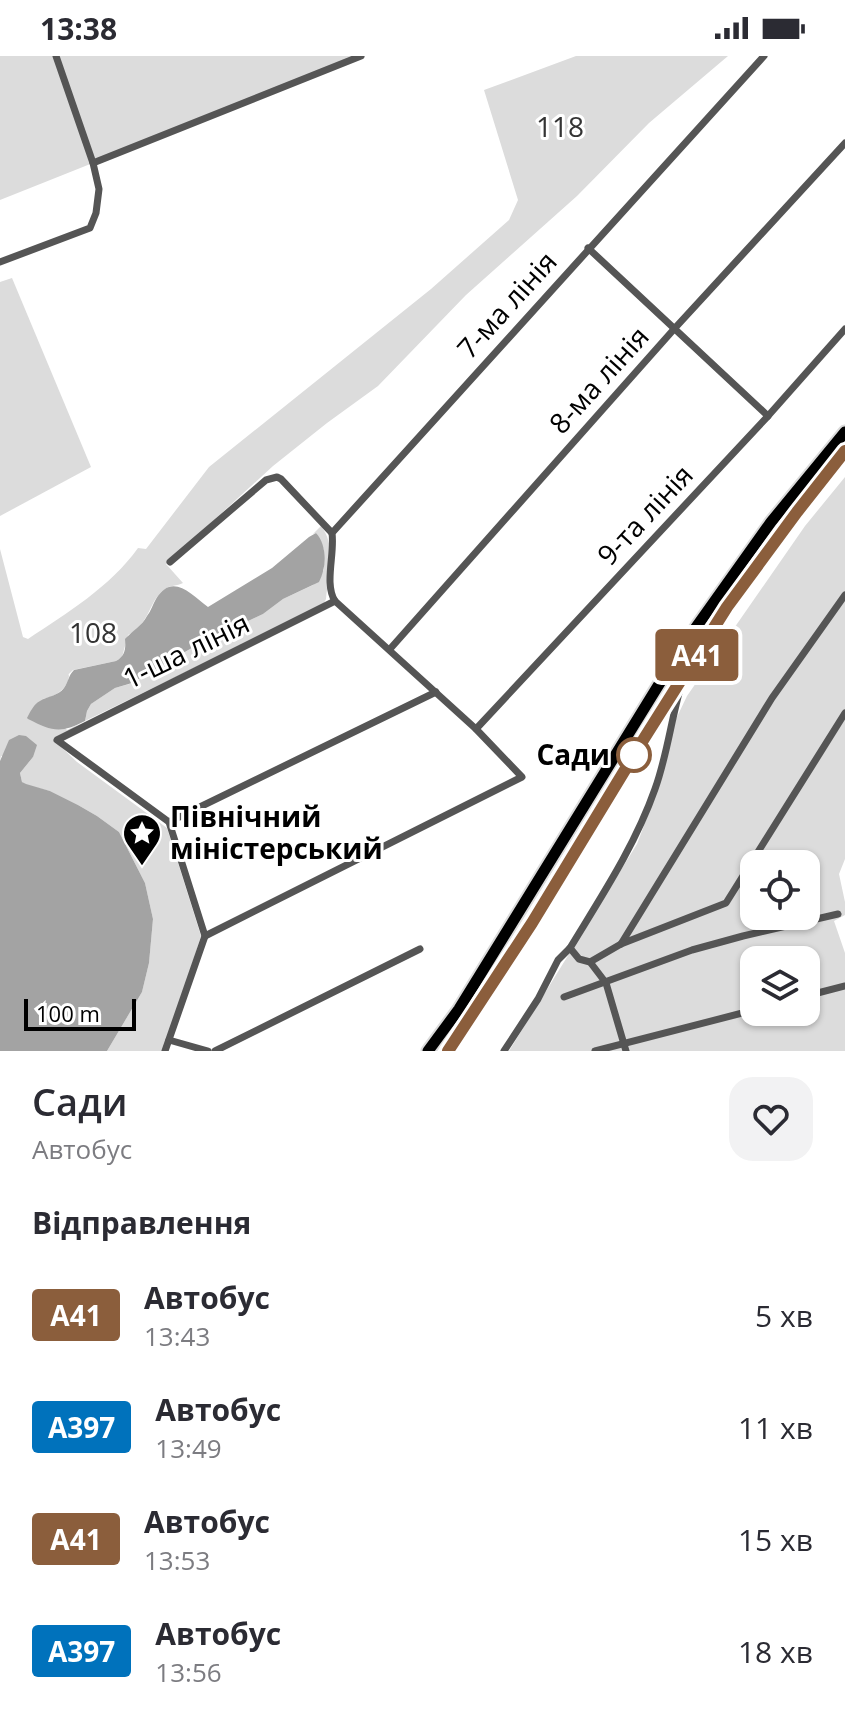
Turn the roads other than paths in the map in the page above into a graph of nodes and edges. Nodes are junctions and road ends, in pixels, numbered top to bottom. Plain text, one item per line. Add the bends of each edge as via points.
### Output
1 (56, 56) edge
2 (361, 56) edge
3 (764, 56) edge
4 (845, 143) edge
5 (93, 163) junction
6 (588, 248) junction
7 (0, 262) edge
8 (675, 328) junction
9 (845, 329) edge
10 (768, 416) junction
11 (845, 432) edge
12 (845, 451) edge
13 (332, 533) junction
14 (170, 562) dead end
15 (845, 595) edge
16 (335, 601) junction
17 (390, 649) junction
18 (684, 674) junction
19 (436, 692) junction
20 (845, 713) edge
21 (476, 729) junction
22 (169, 822) junction
23 (838, 914) dead end
24 (205, 936) junction
25 (621, 944) junction
26 (570, 948) junction
27 (420, 949) dead end
28 (590, 962) junction
29 (606, 983) junction
30 (845, 986) edge
31 (820, 992) edge
32 (564, 997) dead end
33 (740, 1014) edge
34 (169, 1040) junction
35 (625, 1047) edge
36 (165, 1051) edge
37 (208, 1051) edge
38 (215, 1051) edge
39 (428, 1051) edge
40 (448, 1051) edge
41 (504, 1051) edge
42 (595, 1051) edge

1 - 5 street
2 - 5 street
3 - 6 street, 7-ма лінія
4 - 8 street, 8-ма лінія
5 - 7 street via 99,189 90,228
6 - 8 street
6 - 13 street, 7-ма лінія
8 - 10 street
8 - 17 street, 8-ма лінія
9 - 10 street, 9-та лінія
10 - 21 street, 9-та лінія
11 - 39 main road via 771,522 690,636
12 - 18 main road via 727,607
13 - 14 street via 277,477 266,480
13 - 16 street via 329,593
15 - 25 street via 772,698
16 - 17 street
16 - 22 street, 1-ша лінія via 57,740
17 - 19 street
18 - 26 street via 655,791
18 - 40 main road
19 - 21 street
19 - 22 street
20 - 25 street via 726,903
21 - 24 street via 522,777
22 - 24 street
23 - 29 street via 692,950
24 - 34 street
25 - 28 street
26 - 28 street
26 - 41 street
27 - 38 street
28 - 29 street
29 - 32 street
29 - 35 street
30 - 31 street
33 - 35 street
34 - 36 street
34 - 37 street
35 - 42 street

